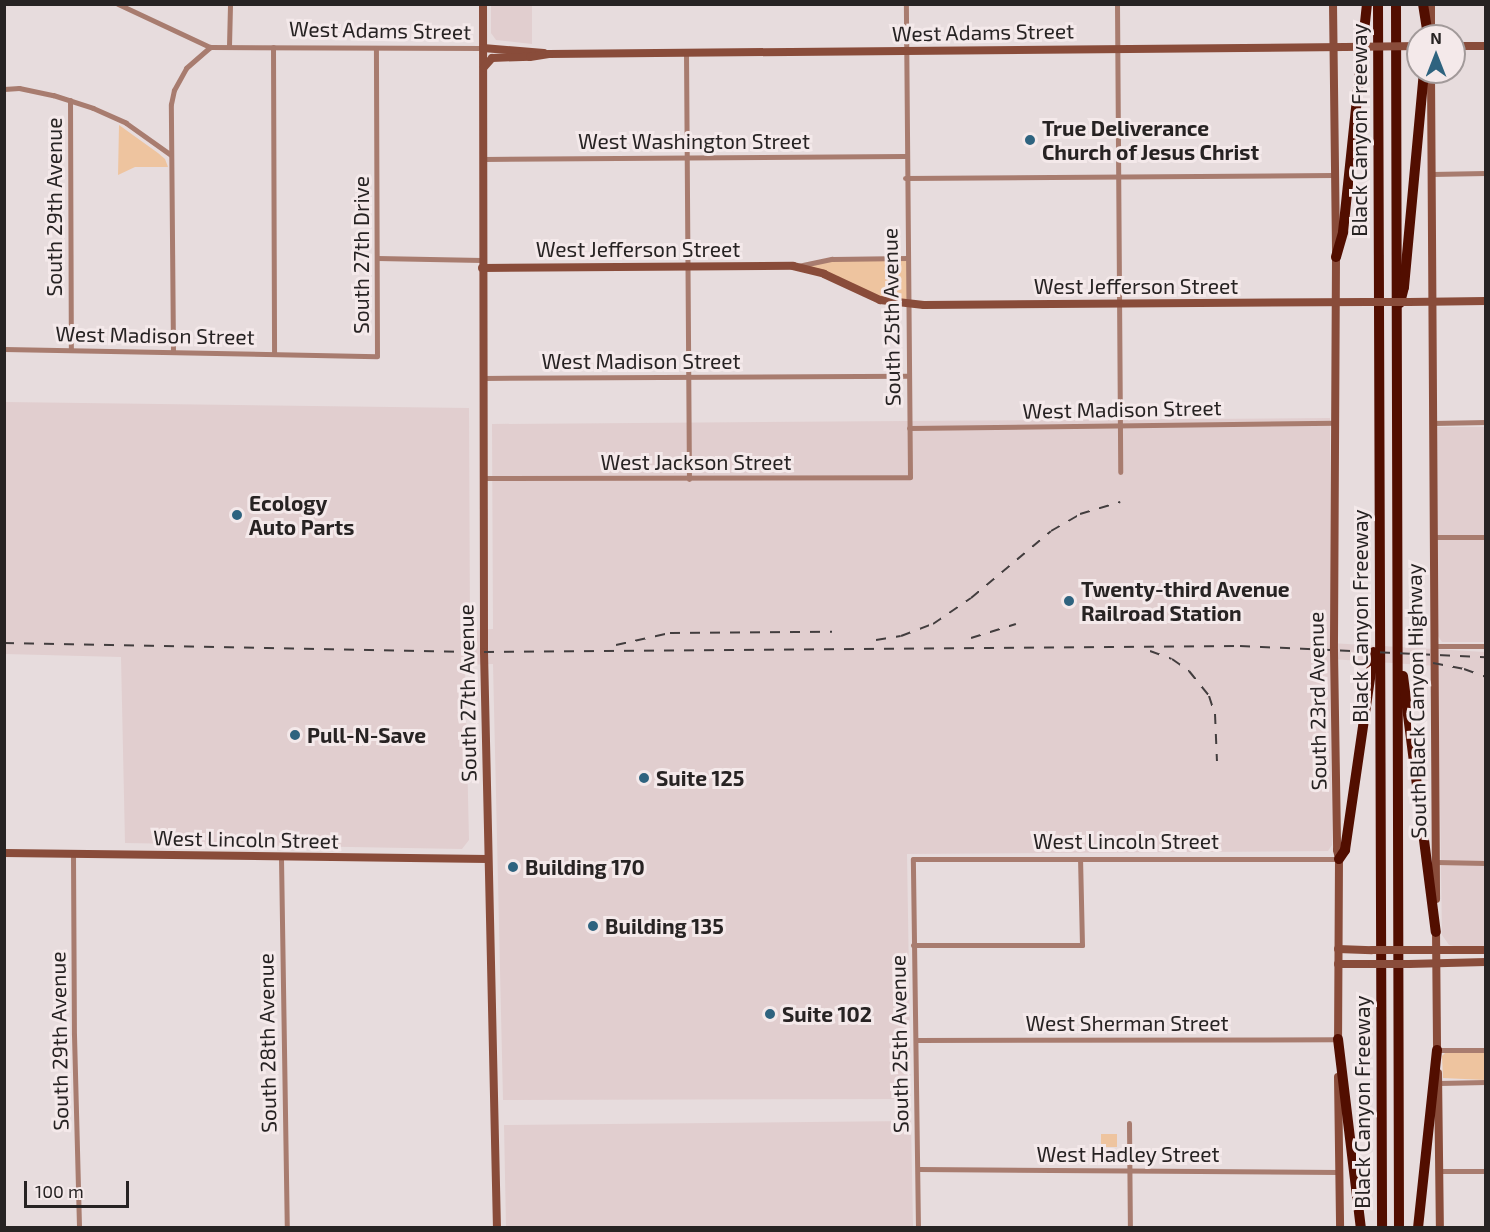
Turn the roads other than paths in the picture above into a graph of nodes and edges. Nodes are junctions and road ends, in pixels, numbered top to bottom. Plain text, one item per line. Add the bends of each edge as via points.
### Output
1 (118, 4) edge
2 (230, 4) edge
3 (483, 4) edge
4 (906, 4) edge
5 (1117, 4) edge
6 (1333, 4) edge
7 (1367, 4) edge
8 (1378, 4) edge
9 (1396, 4) edge
10 (1423, 4) edge
11 (1431, 4) edge
12 (1427, 24) edge
13 (1430, 24) edge
14 (229, 46) junction
15 (1406, 46) edge
16 (1466, 46) edge
17 (1485, 46) edge
18 (210, 47) junction
19 (273, 47) junction
20 (1333, 47) junction
21 (376, 48) junction
22 (483, 48) junction
23 (1117, 49) junction
24 (905, 51) junction
25 (686, 52) junction
26 (549, 54) junction
27 (483, 68) junction
28 (1423, 84) edge
29 (1431, 84) edge
30 (4, 89) edge
31 (70, 100) junction
32 (171, 155) junction
33 (905, 156) junction
34 (686, 158) junction
35 (483, 159) junction
36 (1485, 173) edge
37 (1431, 174) junction
38 (1334, 175) junction
39 (1117, 177) junction
40 (905, 178) junction
41 (1336, 257) junction
42 (377, 258) junction
43 (906, 258) junction
44 (482, 264) junction
45 (793, 266) junction
46 (687, 267) junction
47 (1485, 301) edge
48 (1432, 302) junction
49 (1336, 303) junction
50 (907, 304) junction
51 (1118, 304) junction
52 (1396, 317) junction
53 (4, 349) edge
54 (70, 350) junction
55 (173, 352) junction
56 (274, 354) junction
57 (377, 356) joint
58 (908, 376) junction
59 (688, 377) junction
60 (483, 378) junction
61 (1485, 422) edge
62 (1335, 423) junction
63 (1433, 423) junction
64 (1119, 426) junction
65 (909, 428) junction
66 (1120, 472) dead end
67 (910, 477) joint
68 (483, 478) junction
69 (689, 479) junction
70 (1433, 537) junction
71 (1485, 537) edge
72 (1380, 610) junction
73 (1397, 624) junction
74 (1433, 646) junction
75 (1485, 646) edge
76 (4, 853) edge
77 (73, 854) junction
78 (281, 858) junction
79 (488, 859) junction
80 (1339, 859) junction
81 (913, 860) joint
82 (1080, 860) junction
83 (1436, 862) junction
84 (1485, 863) edge
85 (1436, 932) junction
86 (913, 945) junction
87 (1338, 949) junction
88 (1437, 950) junction
89 (1485, 950) edge
90 (1485, 962) edge
91 (1338, 964) junction
92 (1437, 964) junction
93 (1338, 1039) junction
94 (916, 1040) junction
95 (1437, 1050) junction
96 (1485, 1050) edge
97 (1485, 1082) edge
98 (1439, 1083) junction
99 (1129, 1123) dead end
100 (918, 1169) junction
101 (1130, 1170) junction
102 (1439, 1171) junction
103 (1485, 1171) edge
104 (1339, 1172) junction
105 (79, 1227) edge
106 (287, 1227) edge
107 (497, 1227) edge
108 (918, 1227) edge
109 (1130, 1227) edge
110 (1340, 1227) edge
111 (1361, 1227) edge
112 (1382, 1227) edge
113 (1399, 1227) edge
114 (1418, 1227) edge
115 (1440, 1227) edge

1 - 18 street, West Adams Street
2 - 14 street
3 - 22 main road, South 27th Avenue
4 - 24 street, South 25th Avenue
5 - 23 street
6 - 20 main road, South 23rd Avenue
7 - 41 highway via 1343,232
8 - 72 highway, Black Canyon Freeway
9 - 52 highway, Black Canyon Freeway
10 - 12 highway
11 - 13 main road
14 - 18 street, West Adams Street
14 - 19 street, West Adams Street
15 - 20 main road, West Adams Street, bridge
16 - 17 main road
18 - 32 street via 186,68 174,90
19 - 21 street, West Adams Street
19 - 56 street
20 - 23 main road, West Adams Street
20 - 38 main road, South 23rd Avenue
21 - 22 street, West Adams Street
21 - 42 street, South 27th Drive
22 - 26 main road, West Adams Street
22 - 27 main road, South 27th Avenue
23 - 24 main road, West Adams Street
23 - 39 street
24 - 25 main road, West Adams Street
24 - 33 street, South 25th Avenue
25 - 26 main road, West Adams Street
25 - 34 street
26 - 27 main road, West Adams Street via 492,58
27 - 35 main road, South 27th Avenue
28 - 52 highway via 1404,287
29 - 37 main road, South Black Canyon Highway
30 - 31 street via 19,88
31 - 32 street via 126,123
31 - 54 street, South 29th Avenue
32 - 55 street
33 - 34 street, West Washington Street
33 - 40 street, South 25th Avenue
34 - 35 street, West Washington Street
34 - 46 street
35 - 44 main road, South 27th Avenue
36 - 37 street
37 - 48 main road, South Black Canyon Highway
38 - 39 street
38 - 41 main road, South 23rd Avenue
39 - 40 street
39 - 51 street
40 - 43 street, South 25th Avenue
41 - 49 main road, South 23rd Avenue
42 - 44 street, West Jefferson Street
42 - 57 street, South 27th Drive
43 - 45 street, West Jefferson Street via 832,259
43 - 50 street, South 25th Avenue
44 - 46 main road, West Jefferson Street
44 - 60 main road, South 27th Avenue
45 - 46 main road, West Jefferson Street
45 - 50 main road, West Jefferson Street via 824,274 880,300
46 - 59 street
47 - 48 main road, West Jefferson Street
48 - 49 main road, West Jefferson Street, bridge
48 - 63 main road, South Black Canyon Highway
49 - 51 main road, West Jefferson Street
49 - 62 main road, South 23rd Avenue
50 - 51 main road, West Jefferson Street
50 - 58 street, South 25th Avenue
51 - 64 street
52 - 73 highway, Black Canyon Freeway
53 - 54 street, West Madison Street
54 - 55 street, West Madison Street
55 - 56 street, West Madison Street
56 - 57 street, West Madison Street
58 - 59 street, West Madison Street
58 - 65 street, South 25th Avenue
59 - 60 street, West Madison Street
59 - 69 street
60 - 68 main road, South 27th Avenue
61 - 63 street
62 - 64 street, West Madison Street
62 - 80 main road, South 23rd Avenue via 1334,651
63 - 70 main road, South Black Canyon Highway
64 - 65 street, West Madison Street
64 - 66 street
65 - 67 street, South 25th Avenue
67 - 69 street, West Jackson Street
68 - 69 street, West Jackson Street
68 - 79 main road, South 27th Avenue
70 - 71 street
70 - 74 main road, South Black Canyon Highway
72 - 80 highway via 1345,850
72 - 112 highway, Black Canyon Freeway
73 - 85 highway
73 - 113 highway, Black Canyon Freeway
74 - 75 street
74 - 83 main road, South Black Canyon Highway
76 - 77 main road, West Lincoln Street
77 - 78 main road, West Lincoln Street
77 - 105 street, South 29th Avenue
78 - 79 main road, West Lincoln Street
78 - 106 street, South 28th Avenue
79 - 107 main road, South 27th Avenue
80 - 82 street, West Lincoln Street
80 - 87 main road, South 23rd Avenue
81 - 82 street, West Lincoln Street
81 - 86 street, South 25th Avenue
82 - 86 street via 1082,945
83 - 84 street
83 - 85 main road, South Black Canyon Highway
85 - 88 main road, South Black Canyon Highway
86 - 94 street, South 25th Avenue
87 - 88 main road, bridge
87 - 91 main road, South 23rd Avenue
88 - 89 main road
88 - 92 main road, South Black Canyon Highway
90 - 92 main road
91 - 92 main road, bridge
91 - 93 main road, South 23rd Avenue
92 - 95 main road, South Black Canyon Highway
93 - 94 street, West Sherman Street
93 - 104 main road, South 23rd Avenue
93 - 111 highway
94 - 100 street, South 25th Avenue
95 - 96 street
95 - 98 main road, South Black Canyon Highway
95 - 114 highway
97 - 98 street
98 - 102 main road, South Black Canyon Highway
99 - 101 street
100 - 101 street, West Hadley Street
100 - 108 street, South 25th Avenue
101 - 104 street, West Hadley Street
101 - 109 street
102 - 103 street
102 - 115 main road, South Black Canyon Highway
104 - 110 main road, South 23rd Avenue

